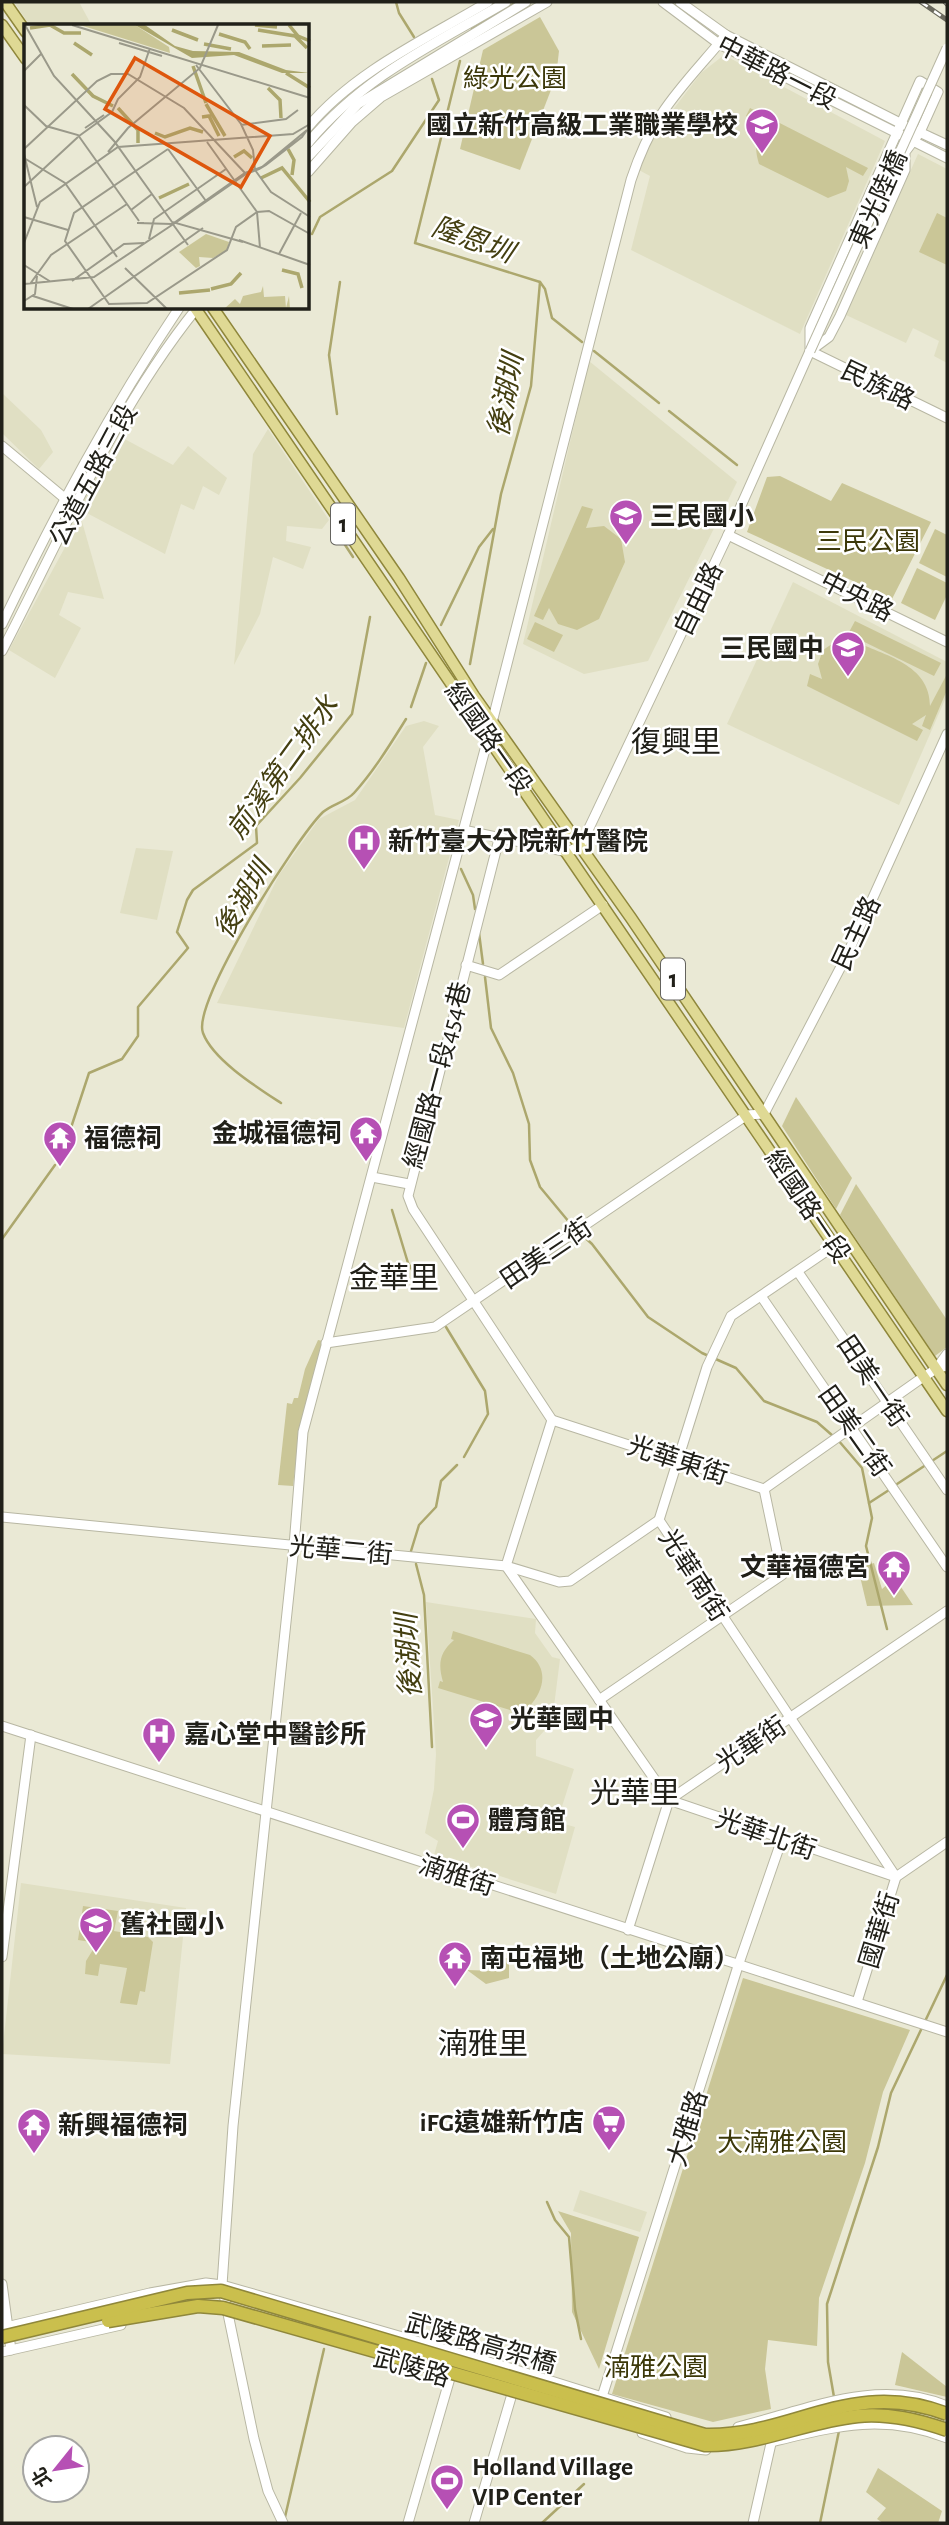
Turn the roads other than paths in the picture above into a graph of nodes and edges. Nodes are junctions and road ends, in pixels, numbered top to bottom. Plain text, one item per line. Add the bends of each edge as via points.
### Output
1 (5, 2) edge
2 (488, 2) edge
3 (506, 2) edge
4 (526, 2) edge
5 (547, 2) edge
6 (663, 2) edge
7 (680, 2) edge
8 (2, 25) edge
9 (24, 30) edge
10 (726, 35) junction
11 (719, 44) junction
12 (947, 48) edge
13 (24, 57) edge
14 (902, 123) junction
15 (310, 125) edge
16 (920, 132) junction
17 (897, 134) junction
18 (310, 140) edge
19 (911, 141) junction
20 (947, 145) edge
21 (310, 156) edge
22 (947, 158) edge
23 (310, 170) edge
24 (178, 310) edge
25 (195, 310) edge
26 (197, 310) edge
27 (214, 310) edge
28 (810, 351) junction
29 (947, 418) edge
30 (2, 446) edge
31 (63, 498) junction
32 (74, 506) junction
33 (728, 535) junction
34 (2, 624) edge
35 (947, 642) edge
36 (2, 651) edge
37 (492, 719) junction
38 (947, 734) edge
39 (488, 738) junction
40 (463, 831) junction
41 (499, 839) junction
42 (581, 845) junction
43 (568, 852) junction
44 (603, 905) junction
45 (466, 965) junction
46 (764, 1114) junction
47 (747, 1115) junction
48 (372, 1177) junction
49 (409, 1184) junction
50 (834, 1246) junction
51 (798, 1272) junction
52 (761, 1296) junction
53 (475, 1302) junction
54 (326, 1343) junction
55 (947, 1354) edge
56 (942, 1367) edge
57 (924, 1377) junction
58 (947, 1385) edge
59 (887, 1401) junction
60 (947, 1411) edge
61 (552, 1420) junction
62 (852, 1426) junction
63 (677, 1459) junction
64 (764, 1489) junction
65 (947, 1490) edge
66 (2, 1517) edge
67 (659, 1520) junction
68 (294, 1546) junction
69 (506, 1566) junction
70 (947, 1567) edge
71 (947, 1611) edge
72 (722, 1618) junction
73 (599, 1700) junction
74 (789, 1718) junction
75 (2, 1726) edge
76 (31, 1735) junction
77 (669, 1800) junction
78 (264, 1811) junction
79 (782, 1839) junction
80 (947, 1842) edge
81 (896, 1877) junction
82 (628, 1930) junction
83 (2, 1957) edge
84 (738, 1966) junction
85 (857, 2002) junction
86 (947, 2032) edge
87 (2, 2284) edge
88 (222, 2285) junction
89 (122, 2313) junction
90 (228, 2315) junction
91 (44, 2318) junction
92 (6, 2327) edge
93 (2, 2337) edge
94 (50, 2340) junction
95 (5, 2349) edge
96 (450, 2378) junction
97 (581, 2390) junction
98 (541, 2391) junction
99 (512, 2394) junction
100 (872, 2395) junction
101 (603, 2397) junction
102 (947, 2406) edge
103 (575, 2413) junction
104 (947, 2414) edge
105 (594, 2417) junction
106 (869, 2423) junction
107 (947, 2423) edge
108 (771, 2424) junction
109 (947, 2431) edge
110 (756, 2434) junction
111 (947, 2438) edge
112 (772, 2442) junction
113 (283, 2523) edge
114 (408, 2523) edge
115 (474, 2523) edge
116 (753, 2523) edge

1 - 9 main road
2 - 15 street via 367,73
3 - 18 street via 365,86
4 - 21 street via 358,104
5 - 23 street via 381,97
6 - 11 street, 中華路一段
7 - 10 street, 中華路一段
8 - 13 main road
10 - 11 street
10 - 14 street, 中華路一段
11 - 17 street, 中華路一段
11 - 37 street via 665,104 637,162
12 - 28 street, 東光陸橋, bridge
14 - 16 street, 中華路一段
14 - 16 street, 自由路 via 920,81 938,92
14 - 17 street, 自由路
16 - 19 street
16 - 20 street, 中華路一段
17 - 19 street, 中華路一段
17 - 28 street, 自由路 via 810,328
19 - 22 street, 中華路一段
19 - 28 street, 自由路 via 905,152 905,170 840,316 829,338
24 - 31 street, 公道五路三段 via 128,384
25 - 32 street, 公道五路三段 via 131,401
26 - 39 main road, 經國路一段 / 1
27 - 37 main road, 經國路一段 / 1
28 - 29 street, 民族路
28 - 33 street, 自由路
30 - 31 street
31 - 32 street
31 - 34 street, 公道五路三段
32 - 36 street, 公道五路三段
33 - 35 street, 中央路
33 - 42 street, 自由路
37 - 39 street
37 - 42 main road, 經國路一段 / 1
38 - 46 street, 民主路 via 846,955
39 - 40 street
39 - 43 main road, 經國路一段 / 1
40 - 41 street
40 - 48 street
41 - 43 street
41 - 45 street, 經國路一段454巷
42 - 43 street
42 - 46 main road, 經國路一段 / 1
43 - 44 main road, 經國路一段 / 1
44 - 45 street, 經國路一段454巷 via 499,975
44 - 47 main road, 經國路一段 / 1
45 - 49 street, 經國路一段454巷
46 - 47 street
46 - 56 main road, 經國路一段 / 1
47 - 50 main road, 經國路一段 / 1
47 - 53 street, 田美三街
48 - 49 street
48 - 54 street
49 - 53 street via 413,1209
50 - 51 street, 光華南街
50 - 57 main road, 經國路一段 / 1
51 - 52 street, 光華南街
51 - 59 street, 田美一街
52 - 62 street, 田美二街
52 - 63 street, 光華南街 via 731,1316 706,1367
53 - 54 street, 田美三街 via 435,1327
53 - 61 street
54 - 68 street via 303,1432
55 - 56 street
56 - 57 street, 光華東街
56 - 58 main road, 經國路一段 / 1
57 - 59 street, 光華東街
57 - 60 main road, 經國路一段 / 1
59 - 62 street, 光華東街
59 - 65 street, 田美一街
61 - 63 street, 光華東街
61 - 69 street
62 - 64 street, 光華東街
62 - 70 street, 田美二街
63 - 64 street, 光華東街
63 - 67 street, 光華南街
64 - 72 street via 782,1575
66 - 68 street, 光華二街
67 - 69 street, 光華二街 via 570,1581
67 - 72 street, 光華南街
68 - 69 street, 光華二街
68 - 78 street
69 - 73 street
71 - 74 street, 光華街
72 - 73 street
72 - 74 street, 光華南街
73 - 77 street
74 - 77 street, 光華街
74 - 81 street, 光華南街
75 - 76 street, 湳雅街
76 - 78 street, 湳雅街
76 - 83 street
77 - 79 street, 光華北街
77 - 82 street
78 - 82 street, 湳雅街
78 - 88 street
79 - 81 street, 光華北街
79 - 84 street, 大雅路
80 - 81 street, 國華街
81 - 85 street, 國華街
82 - 84 street, 湳雅街
84 - 85 street, 湳雅街
84 - 101 street, 大雅路
85 - 86 street, 湳雅街
87 - 92 street
88 - 89 street, 武陵路 via 206,2283
88 - 90 street
88 - 97 street, 武陵路
89 - 90 street, 武陵路 via 210,2311
89 - 91 street, 武陵路
89 - 93 highway, 武陵路高架橋, bridge
89 - 94 street, 武陵路
89 - 95 highway, 武陵路高架橋
89 - 98 highway, bridge via 205,2298 226,2301
89 - 110 highway, 武陵路高架橋, bridge via 187,2293 221,2291 688,2431
90 - 96 street, 武陵路
90 - 113 street via 254,2439 268,2491
91 - 92 street, 武陵路
91 - 94 street
92 - 95 street
94 - 95 street, 武陵路
96 - 99 street, 武陵路
96 - 114 street
97 - 98 highway
97 - 101 street, 武陵路
98 - 103 highway
99 - 103 street, 武陵路
99 - 115 street
100 - 102 street via 909,2396
100 - 106 street
100 - 108 street, 武陵路 via 816,2405
100 - 108 street, bridge via 846,2410
101 - 105 street, 大雅路
101 - 108 street, 武陵路 via 700,2428
103 - 105 street, 武陵路
104 - 110 highway, 武陵路高架橋, bridge via 912,2403 872,2400 836,2406
105 - 112 street, 武陵路 via 687,2448 725,2450
106 - 111 street via 918,2428
106 - 112 street, 武陵路 via 849,2423
107 - 110 highway, bridge via 909,2411 865,2408
108 - 112 street
109 - 110 highway, 武陵路高架橋, bridge via 904,2417 858,2416
112 - 116 street

